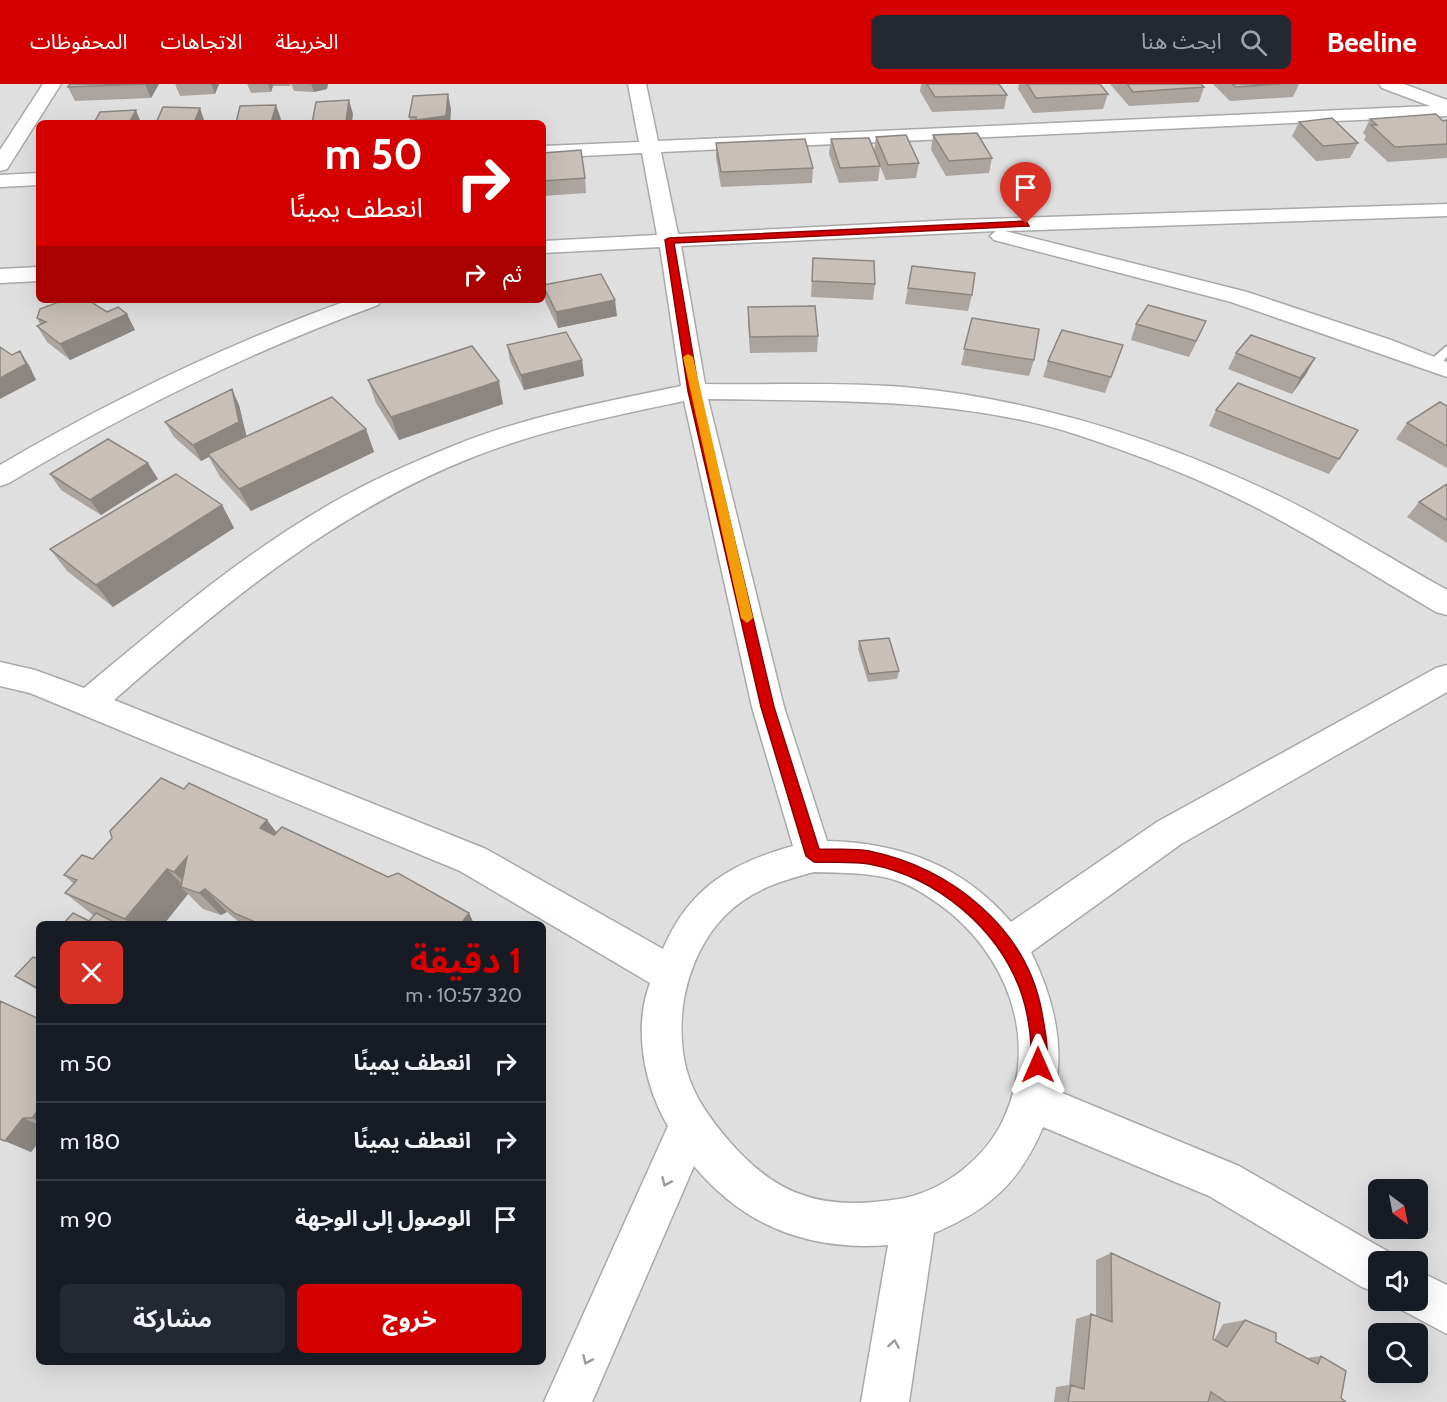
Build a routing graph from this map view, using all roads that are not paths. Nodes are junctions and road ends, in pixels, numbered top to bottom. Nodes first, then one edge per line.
1 (52, 84) edge
2 (638, 84) edge
3 (1388, 84) edge
4 (1447, 106) edge
5 (1447, 111) edge
6 (650, 147) junction
7 (546, 152) edge
8 (0, 165) edge
9 (36, 179) edge
10 (0, 181) edge
11 (1447, 210) edge
12 (956, 226) junction
13 (669, 240) junction
14 (546, 247) edge
15 (36, 274) edge
16 (0, 276) edge
17 (361, 303) edge
18 (1442, 361) edge
19 (694, 391) junction
20 (0, 477) edge
21 (1447, 604) edge
22 (0, 674) edge
23 (1447, 677) edge
24 (88, 704) junction
25 (814, 856) junction
26 (1007, 947) junction
27 (669, 973) junction
28 (1034, 1102) junction
29 (689, 1128) junction
30 (914, 1220) junction
31 (1368, 1266) edge
32 (1428, 1300) edge
33 (1447, 1311) edge
34 (568, 1402) edge
35 (885, 1402) edge

1 - 8 street
2 - 6 street
3 - 4 street
5 - 6 street
6 - 7 street
6 - 13 street
9 - 10 street
11 - 12 street
12 - 13 street
12 - 18 street
13 - 14 street
13 - 19 street
15 - 16 street
17 - 20 street
19 - 21 street
19 - 24 street
19 - 25 street
22 - 24 street
23 - 26 street
24 - 27 street
25 - 26 street
25 - 27 street
26 - 28 street
27 - 29 street
28 - 30 street
28 - 31 street
29 - 30 street
29 -> 34 street
35 -> 30 street
32 - 33 street

